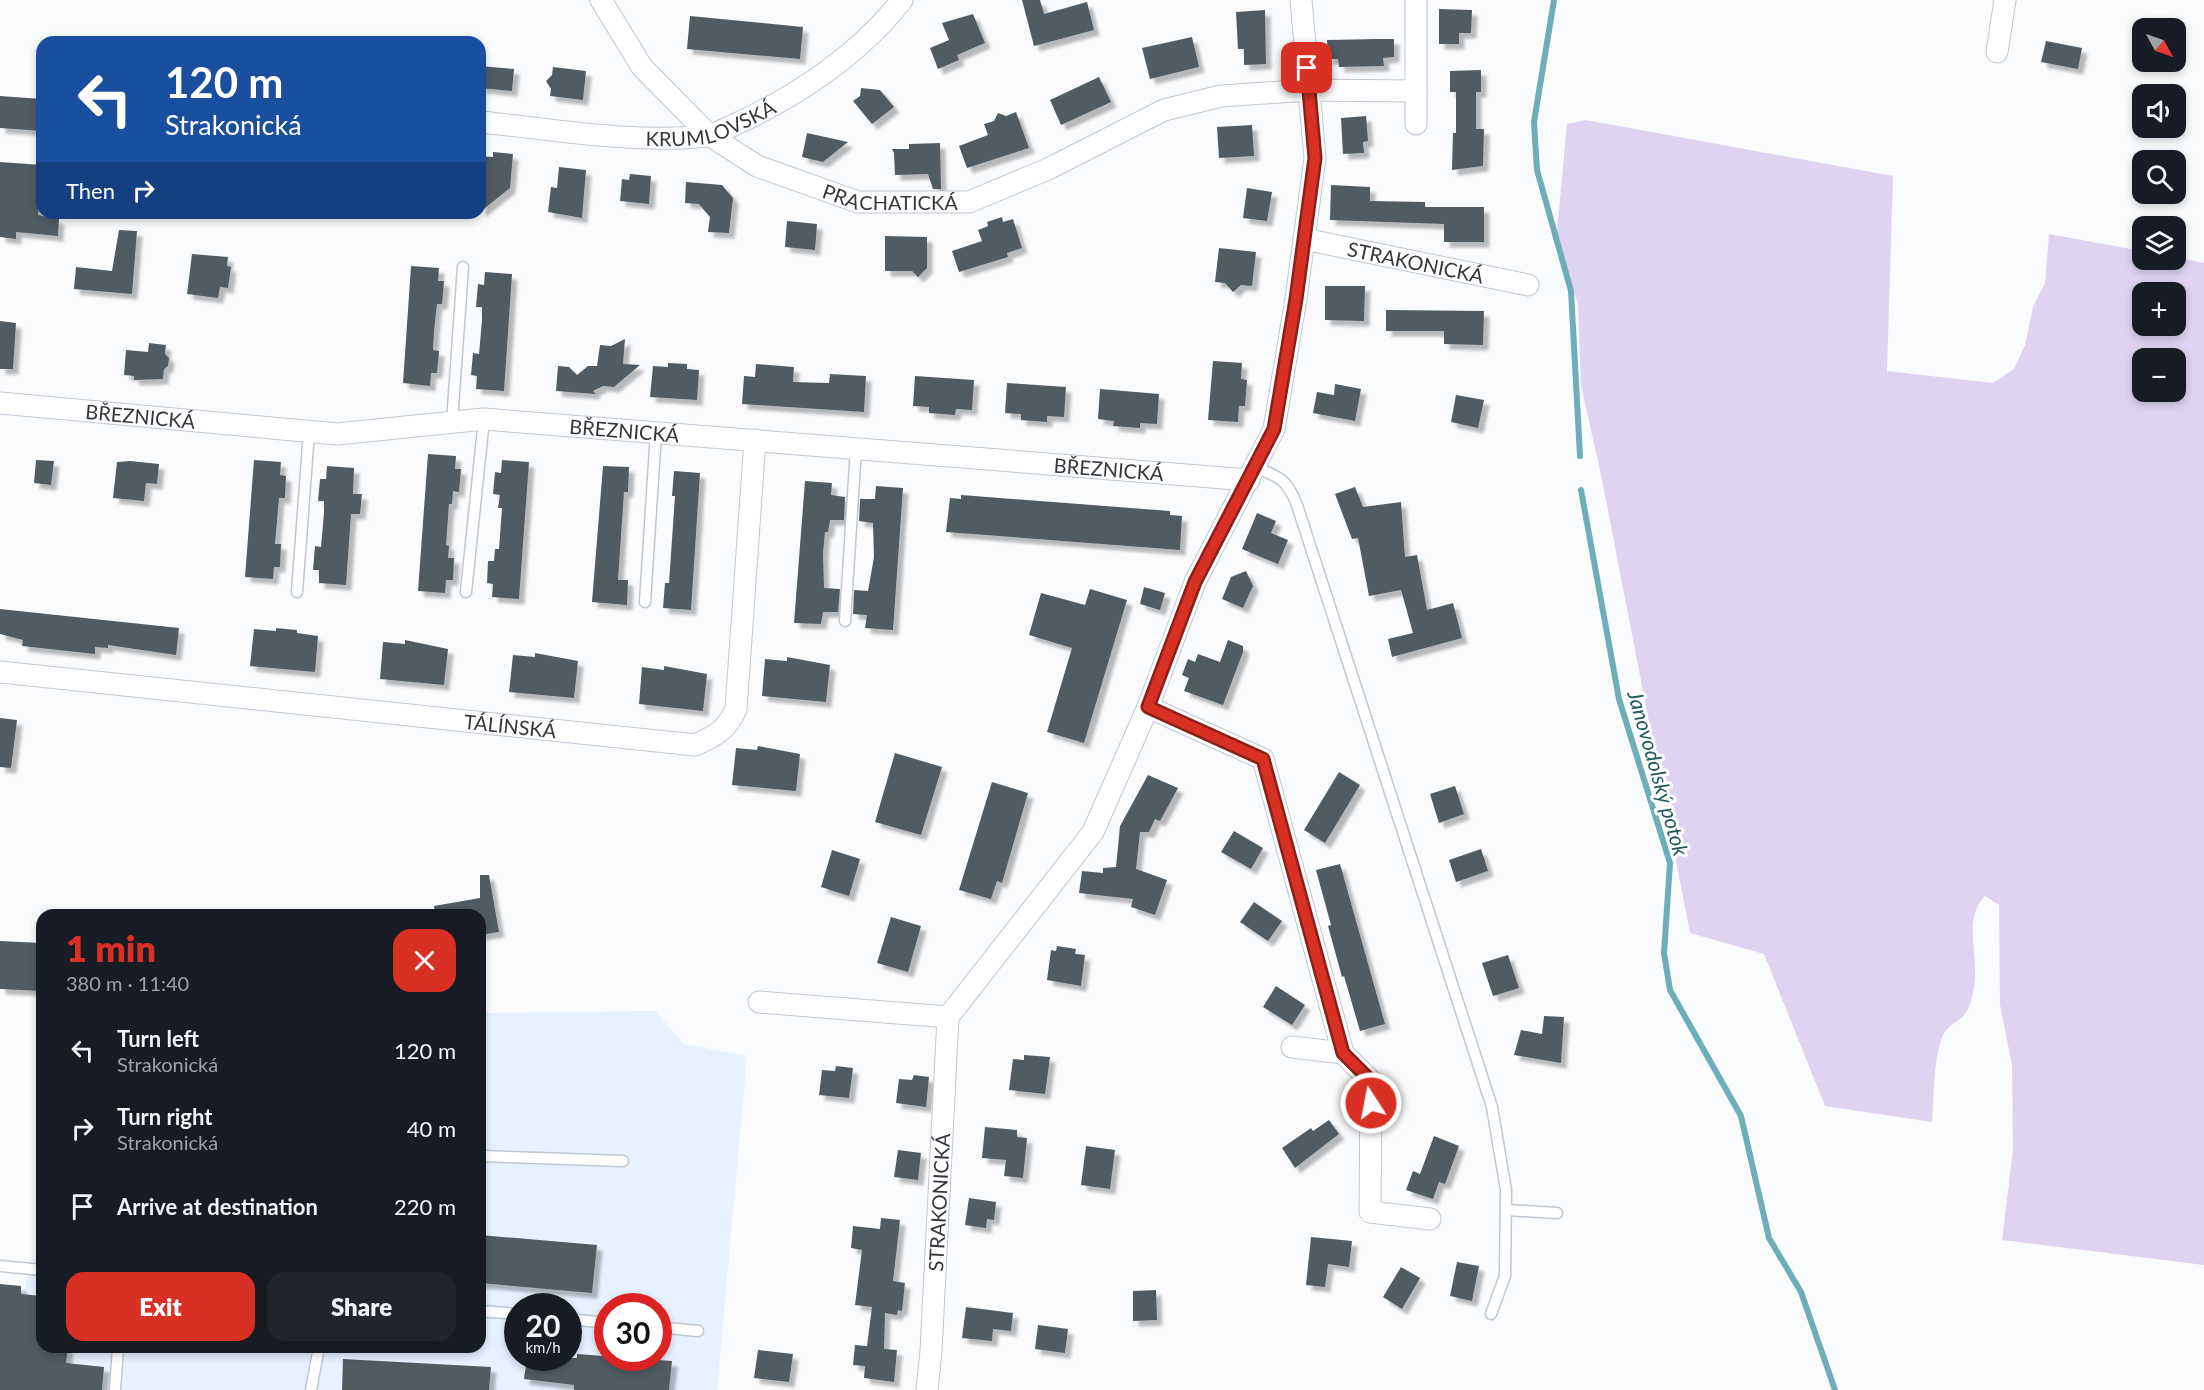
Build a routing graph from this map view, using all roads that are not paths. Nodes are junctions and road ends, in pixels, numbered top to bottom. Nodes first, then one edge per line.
1 (601, 0) edge
2 (902, 0) edge
3 (1301, 0) edge
4 (1416, 0) edge
5 (2005, 0) edge
6 (1997, 52) dead end
7 (1309, 90) junction
8 (1416, 90) junction
9 (486, 123) edge
10 (1416, 124) dead end
11 (710, 135) junction
12 (1304, 239) junction
13 (463, 267) dead end
14 (1528, 285) dead end
15 (0, 403) edge
16 (484, 419) junction
17 (452, 422) junction
18 (309, 432) junction
19 (656, 432) junction
20 (755, 440) junction
21 (856, 448) junction
22 (1252, 473) junction
23 (297, 592) dead end
24 (466, 592) dead end
25 (645, 602) dead end
26 (845, 621) dead end
27 (0, 672) edge
28 (1148, 707) junction
29 (759, 1002) dead end
30 (948, 1017) junction
31 (1292, 1047) dead end
32 (1343, 1053) junction
33 (486, 1156) edge
34 (623, 1161) dead end
35 (1506, 1210) junction
36 (1557, 1213) dead end
37 (1430, 1219) dead end
38 (0, 1266) edge
39 (36, 1269) edge
40 (486, 1311) edge
41 (504, 1313) edge
42 (1491, 1314) dead end
43 (672, 1329) edge
44 (698, 1331) dead end
45 (118, 1353) edge
46 (318, 1353) edge
47 (115, 1390) edge
48 (311, 1390) edge
49 (927, 1390) edge

1 - 11 street, PRACHATICKÁ
2 - 11 street, KRUMLOVSKÁ
3 - 7 street
4 - 8 street
5 - 6 street
7 - 8 street
7 - 11 street, PRACHATICKÁ
7 - 12 street
8 - 10 street
9 - 11 street, KRUMLOVSKÁ
12 - 14 street, STRAKONICKÁ
12 - 22 street
13 - 17 lane
15 - 18 street, BŘEZNICKÁ
16 - 17 street, BŘEZNICKÁ
16 - 19 street, BŘEZNICKÁ
16 - 24 lane
17 - 18 street, BŘEZNICKÁ
18 - 23 lane
19 - 20 street, BŘEZNICKÁ
19 - 25 lane
20 - 21 street, BŘEZNICKÁ
20 - 27 street, TÁLÍNSKÁ
21 - 22 street, BŘEZNICKÁ
21 - 26 lane
22 - 28 street
22 - 35 lane
28 - 30 street
28 - 32 street
29 - 30 street
30 - 49 street, STRAKONICKÁ
31 - 32 street
32 - 37 street
33 - 34 lane
35 - 36 lane
35 - 42 lane
38 - 39 lane
40 - 41 lane
43 - 44 lane
45 - 47 lane
46 - 48 lane

